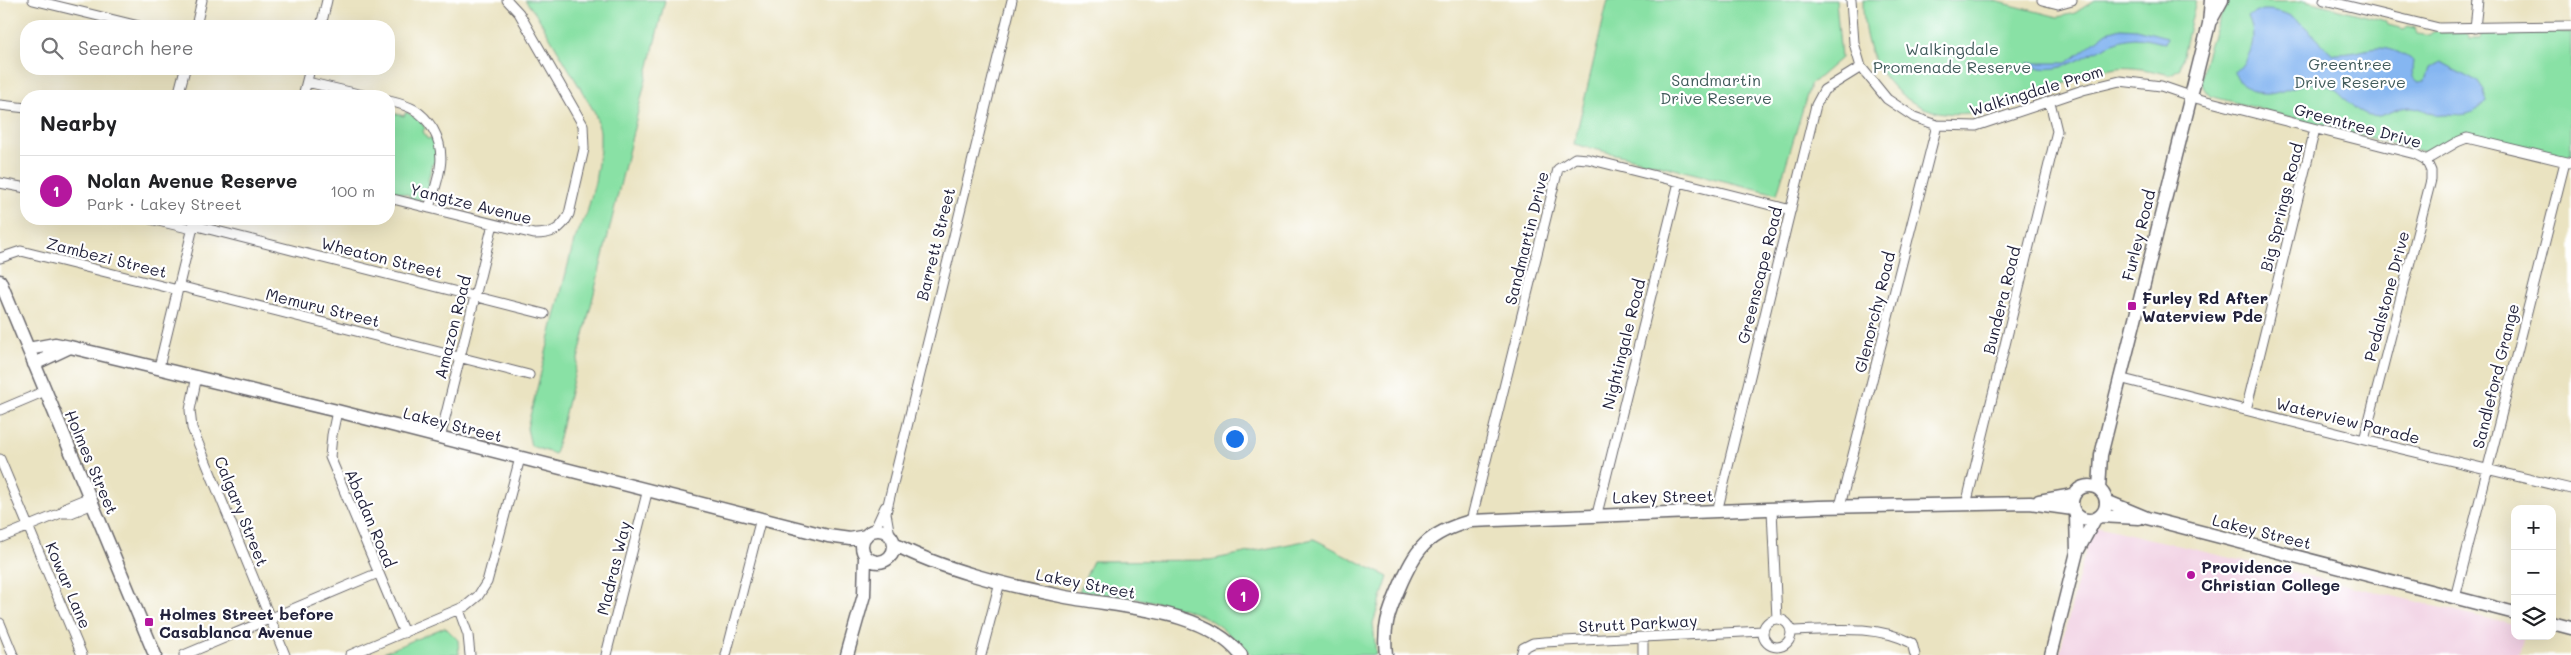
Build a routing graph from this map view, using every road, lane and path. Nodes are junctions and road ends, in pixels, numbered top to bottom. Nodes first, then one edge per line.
1 (33, 0) edge
2 (202, 0) edge
3 (327, 0) edge
4 (507, 0) edge
5 (1012, 0) edge
6 (1851, 0) edge
7 (2042, 0) edge
8 (2072, 0) edge
9 (2211, 0) edge
10 (2222, 0) edge
11 (2324, 0) edge
12 (2478, 0) edge
13 (2347, 3) edge
14 (115, 20) edge
15 (197, 20) edge
16 (322, 20) edge
17 (2209, 24) junction
18 (2571, 26) edge
19 (2475, 28) junction
20 (1861, 66) junction
21 (183, 75) edge
22 (308, 75) edge
23 (306, 82) junction
24 (180, 90) edge
25 (304, 90) edge
26 (341, 90) edge
27 (2189, 96) junction
28 (2050, 102) junction
29 (395, 103) edge
30 (0, 104) edge
31 (20, 107) edge
32 (1936, 125) junction
33 (2316, 128) junction
34 (2426, 160) junction
35 (2568, 162) edge
36 (1679, 182) junction
37 (0, 183) edge
38 (20, 187) edge
39 (395, 200) edge
40 (429, 208) junction
41 (1791, 210) junction
42 (493, 224) junction
43 (194, 225) edge
44 (198, 225) edge
45 (0, 258) edge
46 (0, 282) edge
47 (178, 288) junction
48 (475, 296) junction
49 (544, 314) dead end
50 (70, 347) junction
51 (28, 349) junction
52 (460, 357) junction
53 (34, 364) junction
54 (159, 367) junction
55 (529, 374) dead end
56 (198, 376) junction
57 (2119, 378) junction
58 (46, 391) junction
59 (0, 410) edge
60 (2246, 410) junction
61 (338, 411) junction
62 (440, 438) junction
63 (2364, 440) junction
64 (2101, 455) junction
65 (520, 458) junction
66 (0, 459) edge
67 (2487, 469) junction
68 (2084, 486) junction
69 (648, 489) junction
70 (2571, 489) edge
71 (2074, 495) junction
72 (2102, 495) junction
73 (890, 496) junction
74 (91, 500) junction
75 (2030, 503) junction
76 (1966, 505) junction
77 (1840, 506) junction
78 (1772, 510) junction
79 (1717, 512) junction
80 (2074, 512) junction
81 (1597, 514) junction
82 (761, 518) junction
83 (2098, 518) junction
84 (2146, 518) junction
85 (1471, 520) junction
86 (28, 526) junction
87 (870, 533) junction
88 (828, 536) junction
89 (0, 538) edge
90 (892, 540) junction
91 (2077, 552) junction
92 (864, 555) junction
93 (917, 557) junction
94 (884, 561) junction
95 (378, 573) junction
96 (1000, 582) junction
97 (864, 595) junction
98 (2455, 598) junction
99 (459, 610) junction
100 (2511, 612) edge
101 (1777, 619) junction
102 (271, 620) junction
103 (0, 623) edge
104 (2556, 624) edge
105 (2571, 628) edge
106 (1763, 631) junction
107 (404, 632) junction
108 (1791, 632) junction
109 (1643, 639) junction
110 (1777, 651) edge
111 (13, 655) edge
112 (82, 655) edge
113 (155, 655) edge
114 (184, 655) edge
115 (285, 655) edge
116 (350, 655) edge
117 (470, 655) edge
118 (606, 655) edge
119 (726, 655) edge
120 (847, 655) edge
121 (981, 655) edge
122 (1242, 655) edge
123 (1386, 655) edge
124 (1521, 655) edge
125 (1643, 655) edge
126 (1915, 655) edge
127 (2051, 655) edge

1 - 14 street
2 - 15 street
3 - 16 street
4 - 42 street, Yangtze Avenue
5 - 73 street, Barrett Street
6 - 20 street, Walkingdale Prom
7 - 8 street
9 - 17 street, Furley Road
10 - 17 street, Furley Road
11 - 13 street
12 - 19 street
13 - 19 street
17 - 27 street, Furley Road
18 - 19 street
20 - 32 street, Walkingdale Prom
20 - 41 street, Greenscape Road
21 - 24 street
22 - 23 street
23 - 25 street
23 - 26 street
27 - 28 street, Walkingdale Prom
27 - 33 street, Greentree Drive
27 - 57 street, Furley Road
28 - 32 street, Walkingdale Prom
28 - 76 street, Bundera Road
29 - 40 street
30 - 31 street
32 - 77 street, Glenorchy Road
33 - 34 street, Greentree Drive
33 - 60 street, Big Springs Road
34 - 35 street, Greentree Drive
34 - 63 street, Pedalstone Drive
35 - 67 street, Sandleford Grange
36 - 41 street, Sandmartin Drive
36 - 81 street, Nightingale Road
36 - 85 street, Sandmartin Drive
37 - 38 street
39 - 40 street, Yangtze Avenue
40 - 42 street, Yangtze Avenue
41 - 79 street, Greenscape Road
42 - 48 street, Amazon Road
43 - 47 street
44 - 48 street, Wheaton Street
45 - 47 street, Zambezi Street
46 - 51 street, Holmes Street
47 - 52 street, Memuru Street
47 - 54 street
48 - 49 street, Wheaton Street
48 - 52 street, Amazon Road
50 - 51 street, Lakey Street
50 - 53 street
50 - 54 street, Lakey Street
51 - 53 street, Holmes Street
52 - 55 street, Memuru Street
52 - 62 street, Amazon Road
53 - 58 street, Holmes Street
54 - 56 street, Lakey Street
56 - 61 street, Lakey Street
56 - 102 street, Calgary Street
57 - 60 street, Waterview Parade
57 - 64 street, Furley Road
58 - 59 street
58 - 74 street, Holmes Street
60 - 63 street, Waterview Parade
61 - 62 street, Lakey Street
61 - 95 street, Abadan Road
62 - 65 street, Lakey Street
63 - 67 street, Waterview Parade
64 - 68 street, Furley Road
64 - 72 street, Furley Road
65 - 69 street, Lakey Street
65 - 99 street
66 - 86 street, Kowar Lane
67 - 70 street, Waterview Parade
67 - 98 street, Sandleford Grange
68 - 71 street
68 - 72 street, Lakey Street
69 - 82 street, Lakey Street
69 - 118 street, Madras Way
71 - 75 street, Lakey Street
71 - 80 street
72 - 83 street
72 - 84 street, Lakey Street
73 - 87 street, Barrett Street
73 - 90 street, Barrett Street
74 - 86 street
74 - 113 street, Holmes Street
75 - 76 street, Lakey Street
75 - 80 street, Lakey Street
76 - 77 street, Lakey Street
77 - 78 street, Lakey Street
78 - 79 street, Lakey Street
78 - 101 street
79 - 81 street, Lakey Street
80 - 83 street, Lakey Street
80 - 91 street
81 - 85 street, Lakey Street
82 - 88 street, Lakey Street
82 - 119 street
83 - 84 street, Lakey Street
83 - 91 street
84 - 98 street, Lakey Street
85 - 123 street, Lakey Street
86 - 89 street
86 - 112 street, Kowar Lane
87 - 88 street, Lakey Street
87 - 90 street, Lakey Street
87 - 92 street
88 - 92 street, Lakey Street
90 - 93 street, Lakey Street
90 - 94 street
91 - 127 street
92 - 94 street, Lakey Street
92 - 97 street
93 - 94 street, Lakey Street
93 - 96 street, Lakey Street
94 - 97 street
95 - 102 street
95 - 107 street, Abadan Road
96 - 121 street
96 - 122 street, Lakey Street
97 - 120 street
98 - 100 street, Lakey Street
99 - 107 street
99 - 117 street
101 - 106 street
101 - 108 street
102 - 114 street
102 - 115 street, Calgary Street
103 - 111 street
104 - 105 street
106 - 109 street, Strutt Parkway
106 - 110 street
107 - 116 street
108 - 110 street
108 - 126 street
109 - 124 street, Strutt Parkway
109 - 125 street

